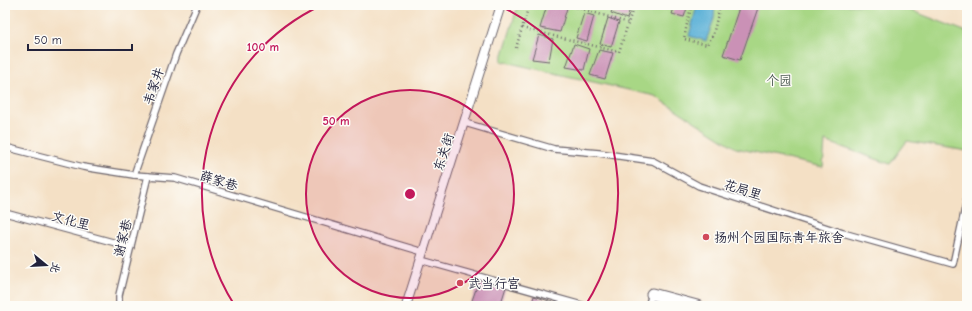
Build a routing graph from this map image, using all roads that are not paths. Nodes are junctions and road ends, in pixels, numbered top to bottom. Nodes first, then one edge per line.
1 (197, 5) edge
2 (502, 5) edge
3 (464, 123) junction
4 (5, 147) edge
5 (134, 175) junction
6 (148, 176) junction
7 (967, 199) edge
8 (5, 213) edge
9 (131, 247) junction
10 (422, 256) junction
11 (652, 294) joint
12 (119, 306) edge
13 (406, 306) edge
14 (585, 306) edge
15 (648, 306) edge
16 (697, 306) edge

1 - 5 lane, 韦家井
2 - 3 street, 东关街
3 - 7 lane, 花局里
3 - 10 street, 东关街
4 - 5 lane, 薛家巷
5 - 6 lane, 薛家巷
6 - 9 lane, 谢家巷
6 - 10 lane, 薛家巷
8 - 9 lane, 文化里
9 - 12 lane, 谢家巷
10 - 13 street, 东关街
10 - 14 lane, 薛家巷
11 - 15 lane
11 - 16 street

